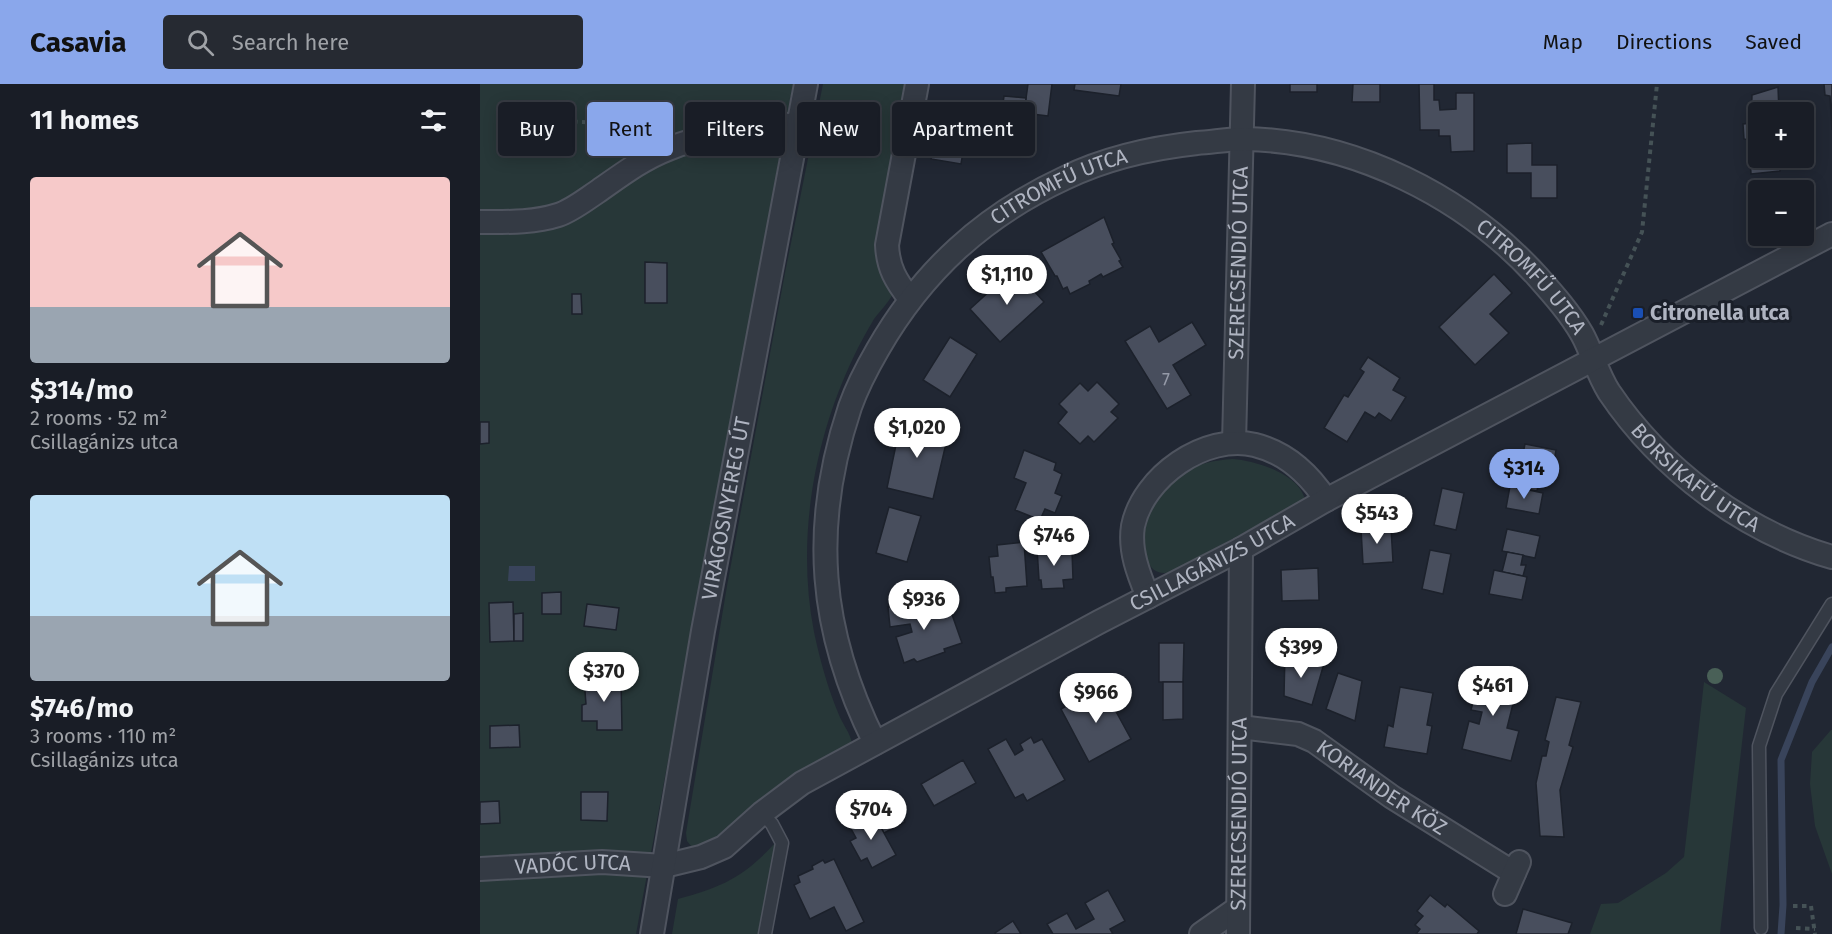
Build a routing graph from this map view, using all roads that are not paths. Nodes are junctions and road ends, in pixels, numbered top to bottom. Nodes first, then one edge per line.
1 (806, 84) edge
2 (917, 84) edge
3 (1243, 84) edge
4 (802, 102) edge
5 (797, 124) edge
6 (797, 129) edge
7 (1242, 139) junction
8 (480, 222) edge
9 (1832, 234) edge
10 (910, 299) junction
11 (1592, 359) junction
12 (1234, 443) junction
13 (1326, 500) junction
14 (1241, 549) junction
15 (1832, 557) edge
16 (1148, 597) junction
17 (1832, 604) edge
18 (1240, 727) junction
19 (875, 743) junction
20 (762, 813) junction
21 (664, 866) junction
22 (480, 869) edge
23 (1513, 876) dead end
24 (1238, 908) junction
25 (1761, 928) dead end
26 (652, 934) edge
27 (765, 934) edge
28 (1201, 934) edge
29 (1238, 934) edge

1 - 4 street, VIRÁGOSNYEREG ÚT
2 - 10 street
3 - 7 street, SZERECSENDIÓ UTCA
5 - 8 street
6 - 21 street, VIRÁGOSNYEREG ÚT
7 - 10 street, CITROMFŰ UTCA
7 - 11 street, CITROMFŰ UTCA
7 - 12 street, SZERECSENDIÓ UTCA
9 - 11 street, CSILLAGÁNIZS UTCA
10 - 19 street, CITROMFŰ UTCA
11 - 13 street, CSILLAGÁNIZS UTCA
11 - 15 street, BORSIKAFŰ UTCA
12 - 13 street
12 - 16 street
13 - 14 street, CSILLAGÁNIZS UTCA
14 - 16 street, CSILLAGÁNIZS UTCA
14 - 18 street, SZERECSENDIÓ UTCA
16 - 19 street, CSILLAGÁNIZS UTCA
17 - 25 lane
18 - 23 street, KORIANDER KÖZ
18 - 24 street, SZERECSENDIÓ UTCA
19 - 20 street, CSILLAGÁNIZS UTCA
20 - 21 street, CSILLAGÁNIZS UTCA
20 - 27 lane
21 - 22 street, VADÓC UTCA
21 - 26 street, VIRÁGOSNYEREG ÚT
24 - 28 street
24 - 29 street, SZERECSENDIÓ UTCA

